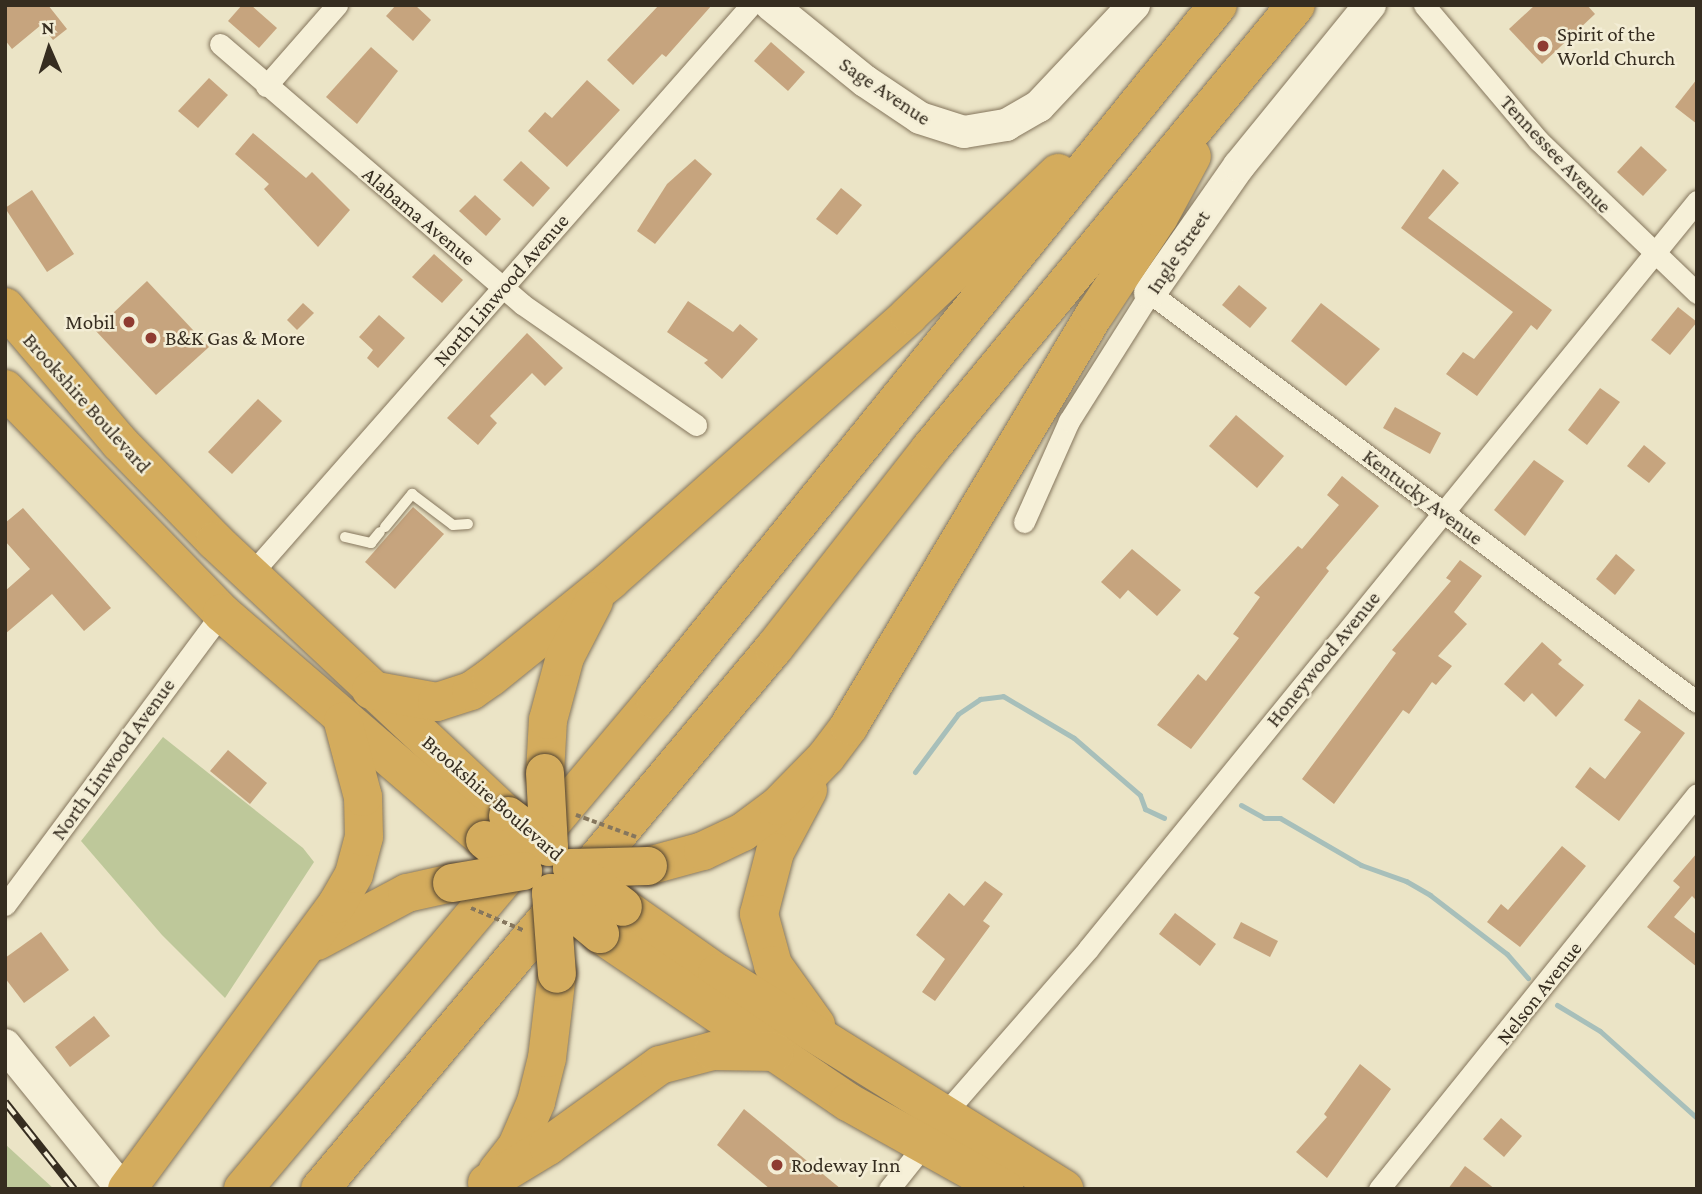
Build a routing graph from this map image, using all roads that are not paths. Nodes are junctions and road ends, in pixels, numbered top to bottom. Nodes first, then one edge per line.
1 (337, 5) edge
2 (751, 5) edge
3 (771, 5) edge
4 (1134, 5) edge
5 (1218, 5) edge
6 (1296, 5) edge
7 (1370, 5) edge
8 (1424, 5) edge
9 (220, 44) dead end
10 (1174, 61) junction
11 (267, 86) junction
12 (1229, 86) junction
13 (1697, 201) edge
14 (1654, 253) junction
15 (502, 287) junction
16 (1150, 293) junction
17 (1697, 293) edge
18 (5, 307) edge
19 (22, 349) edge
20 (7, 394) edge
21 (696, 425) dead end
22 (1444, 512) junction
23 (1024, 522) dead end
24 (468, 524) dead end
25 (345, 537) dead end
26 (250, 575) junction
27 (611, 580) junction
28 (222, 612) junction
29 (371, 690) junction
30 (1697, 702) edge
31 (343, 722) junction
32 (826, 757) junction
33 (1697, 794) edge
34 (497, 828) junction
35 (549, 870) junction
36 (5, 905) edge
37 (612, 920) junction
38 (302, 952) junction
39 (832, 1043) junction
40 (5, 1045) edge
41 (775, 1052) junction
42 (946, 1112) junction
43 (925, 1145) junction
44 (484, 1186) edge
45 (124, 1189) edge
46 (243, 1189) edge
47 (320, 1189) edge
48 (890, 1189) edge
49 (1004, 1189) edge
50 (1064, 1189) edge
51 (1379, 1189) edge

1 - 11 street
2 - 15 street, North Linwood Avenue
3 - 4 street, Sage Avenue
5 - 10 highway
6 - 12 highway
7 - 16 street, Ingle Street
8 - 14 street, Tennessee Avenue
9 - 11 street, Alabama Avenue
10 - 27 highway
10 - 46 highway
11 - 15 street, Alabama Avenue
12 - 32 highway
12 - 47 highway
13 - 14 street, Honeywood Avenue
14 - 17 street, Tennessee Avenue
14 - 22 street, Honeywood Avenue
15 - 21 street, Alabama Avenue
15 - 26 street, North Linwood Avenue
16 - 22 street, Kentucky Avenue
16 - 23 street, Ingle Street
18 - 19 highway, Brookshire Boulevard
19 - 26 highway, Brookshire Boulevard
20 - 28 highway, Brookshire Boulevard
22 - 30 street, Kentucky Avenue
22 - 42 street, Honeywood Avenue
24 - 25 lane
26 - 29 highway, Brookshire Boulevard
27 - 29 highway
27 - 35 highway, bridge
28 - 31 highway, Brookshire Boulevard
28 - 36 street, North Linwood Avenue
29 - 34 highway, Brookshire Boulevard
31 - 34 highway, Brookshire Boulevard
31 - 38 highway
32 - 35 highway, bridge
32 - 39 highway
33 - 51 street, Nelson Avenue
34 - 35 highway, Brookshire Boulevard, bridge
35 - 37 highway, Brookshire Boulevard, bridge
35 - 38 highway, bridge
35 - 44 highway, bridge
37 - 39 highway, Brookshire Boulevard
37 - 41 highway, Brookshire Boulevard
38 - 45 highway
39 - 42 highway, Brookshire Boulevard
40 - 45 street
41 - 43 highway, Brookshire Boulevard
41 - 44 highway
42 - 50 highway, Brookshire Boulevard
43 - 48 street
43 - 49 highway, Brookshire Boulevard

